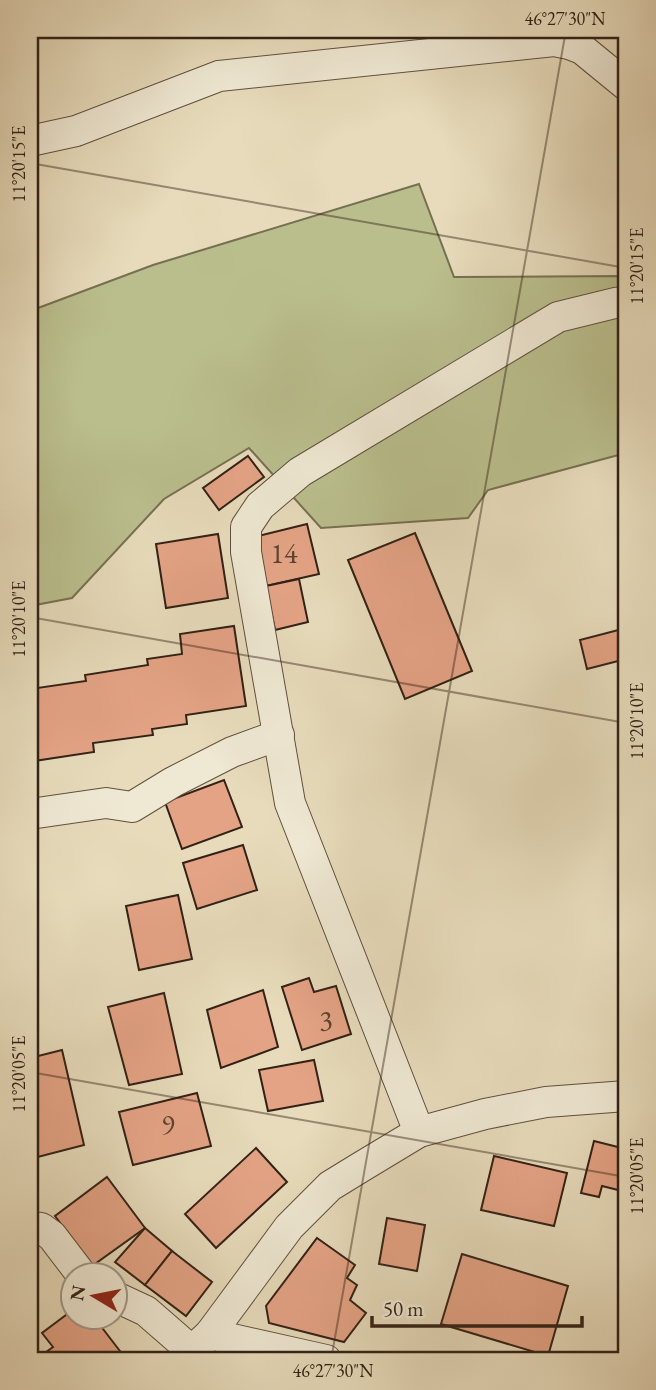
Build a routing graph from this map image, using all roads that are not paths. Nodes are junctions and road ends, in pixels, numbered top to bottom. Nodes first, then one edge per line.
1 (626, 85) edge
2 (30, 141) edge
3 (626, 302) edge
4 (279, 735) junction
5 (30, 814) edge
6 (626, 1096) edge
7 (419, 1132) junction
8 (30, 1227) edge
9 (70, 1260) edge
10 (130, 1304) edge
11 (194, 1348) edge
12 (326, 1360) edge

1 - 2 street
3 - 4 street
4 - 5 street
4 - 7 street
6 - 7 street
7 - 11 street
8 - 9 street
10 - 11 street
11 - 12 street

